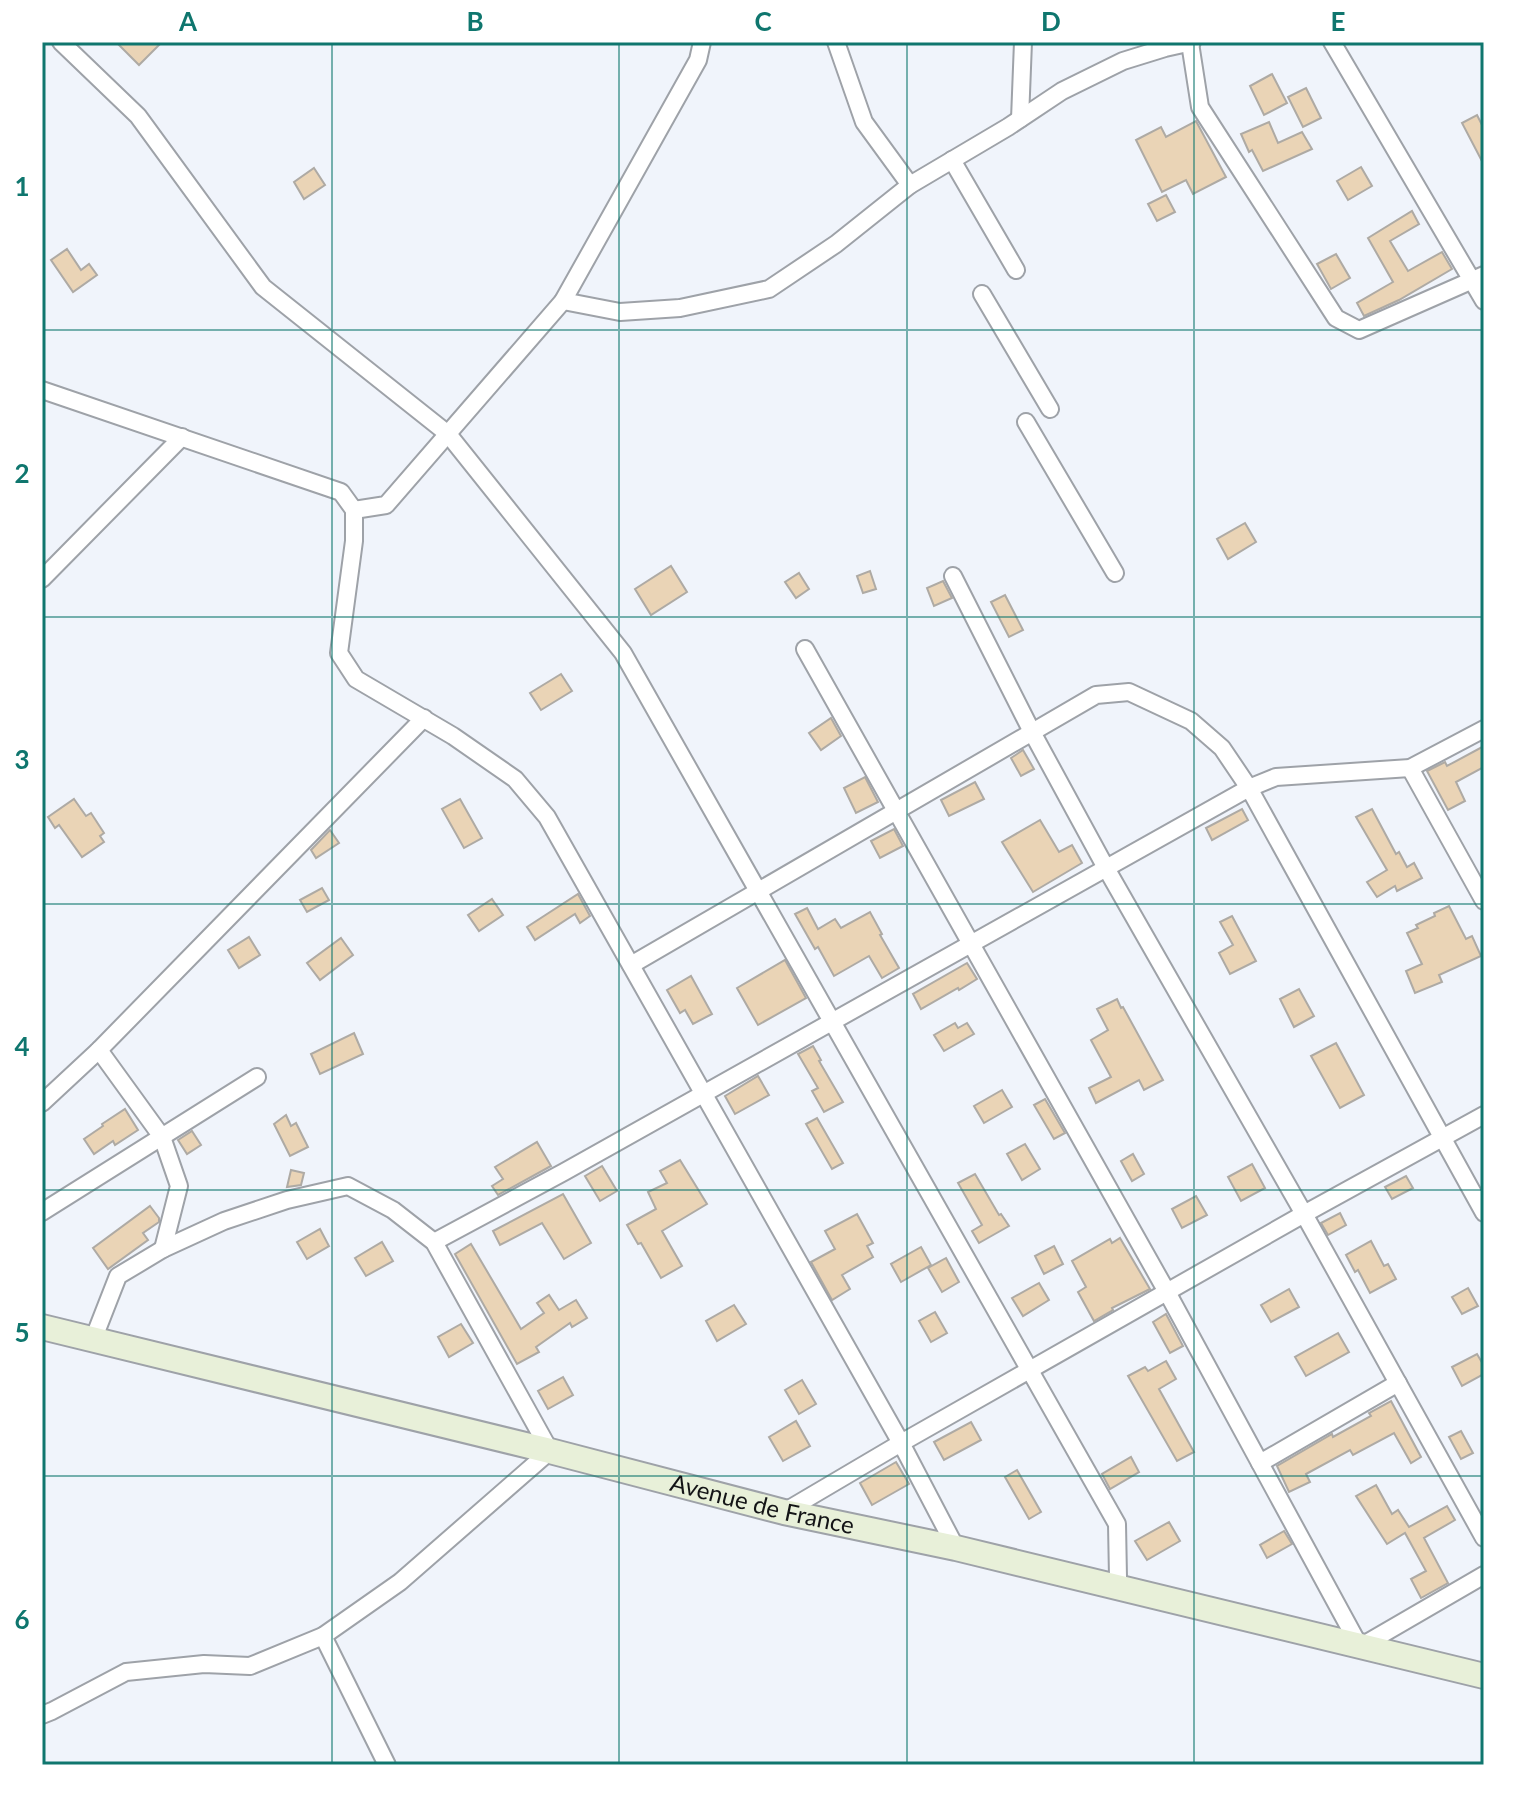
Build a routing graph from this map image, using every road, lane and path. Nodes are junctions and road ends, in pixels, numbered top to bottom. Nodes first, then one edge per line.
1 (61, 42) edge
2 (702, 42) edge
3 (836, 42) edge
4 (1023, 42) edge
5 (1332, 42) edge
6 (1191, 43) edge
7 (1020, 119) junction
8 (952, 160) junction
9 (910, 185) junction
10 (1016, 270) dead end
11 (1478, 278) edge
12 (982, 294) dead end
13 (563, 301) junction
14 (1484, 301) edge
15 (42, 390) edge
16 (1050, 409) dead end
17 (1026, 422) dead end
18 (448, 434) junction
19 (182, 437) junction
20 (354, 510) junction
21 (1115, 573) dead end
22 (953, 576) dead end
23 (42, 579) edge
24 (805, 649) dead end
25 (424, 718) junction
26 (1484, 729) edge
27 (1032, 732) junction
28 (1410, 768) junction
29 (1249, 788) junction
30 (897, 811) junction
31 (1106, 868) junction
32 (758, 891) junction
33 (1484, 901) edge
34 (972, 943) junction
35 (631, 965) junction
36 (832, 1022) junction
37 (99, 1050) junction
38 (257, 1077) dead end
39 (703, 1094) junction
40 (42, 1103) edge
41 (1484, 1115) edge
42 (162, 1137) junction
43 (1441, 1139) junction
44 (42, 1212) edge
45 (1484, 1213) edge
46 (1304, 1214) junction
47 (434, 1242) junction
48 (163, 1249) junction
49 (1167, 1292) junction
50 (42, 1327) edge
51 (93, 1340) junction
52 (1030, 1371) junction
53 (1398, 1383) junction
54 (901, 1443) junction
55 (550, 1451) junction
56 (1260, 1463) junction
57 (784, 1512) junction
58 (1484, 1538) edge
59 (956, 1548) junction
60 (1484, 1575) edge
61 (1118, 1577) dead end
62 (323, 1636) junction
63 (1360, 1647) junction
64 (1484, 1676) edge
65 (42, 1715) edge
66 (387, 1765) edge

1 - 18 street
2 - 13 street
3 - 9 street
4 - 7 street
5 - 11 street
6 - 7 street
6 - 11 street
7 - 8 street
8 - 9 street
8 - 10 street
9 - 13 street
11 - 14 street
12 - 16 street
13 - 18 street
15 - 19 street
17 - 21 street
18 - 20 street
18 - 32 street
19 - 20 street
19 - 23 street
20 - 25 street
22 - 27 street
24 - 30 street
25 - 35 street
25 - 37 street
26 - 28 street
27 - 29 street
27 - 30 street
27 - 31 street
28 - 29 street
28 - 33 street
29 - 31 street
29 - 43 street
30 - 32 street
30 - 34 street
31 - 34 street
31 - 46 street
32 - 35 street
32 - 36 street
34 - 36 street
34 - 49 street
35 - 39 street
36 - 39 street
36 - 52 street
37 - 40 street
37 - 42 street
38 - 42 street
39 - 47 street
39 - 54 street
41 - 43 street
42 - 44 street
42 - 48 street
43 - 45 street
43 - 46 street
46 - 49 street
46 - 53 street
47 - 48 street
47 - 55 street
48 - 51 street
49 - 52 street
49 - 56 street
50 - 51 main road, Avenue de France
51 - 55 main road, Avenue de France
52 - 54 street
52 - 61 street
53 - 56 street
53 - 58 street
54 - 57 street
54 - 59 street
55 - 57 main road, Avenue de France
55 - 62 street
56 - 63 street
57 - 59 main road, Avenue de France
59 - 63 main road, Avenue de France
60 - 63 street
62 - 65 street
62 - 66 street
63 - 64 main road, Avenue de France

